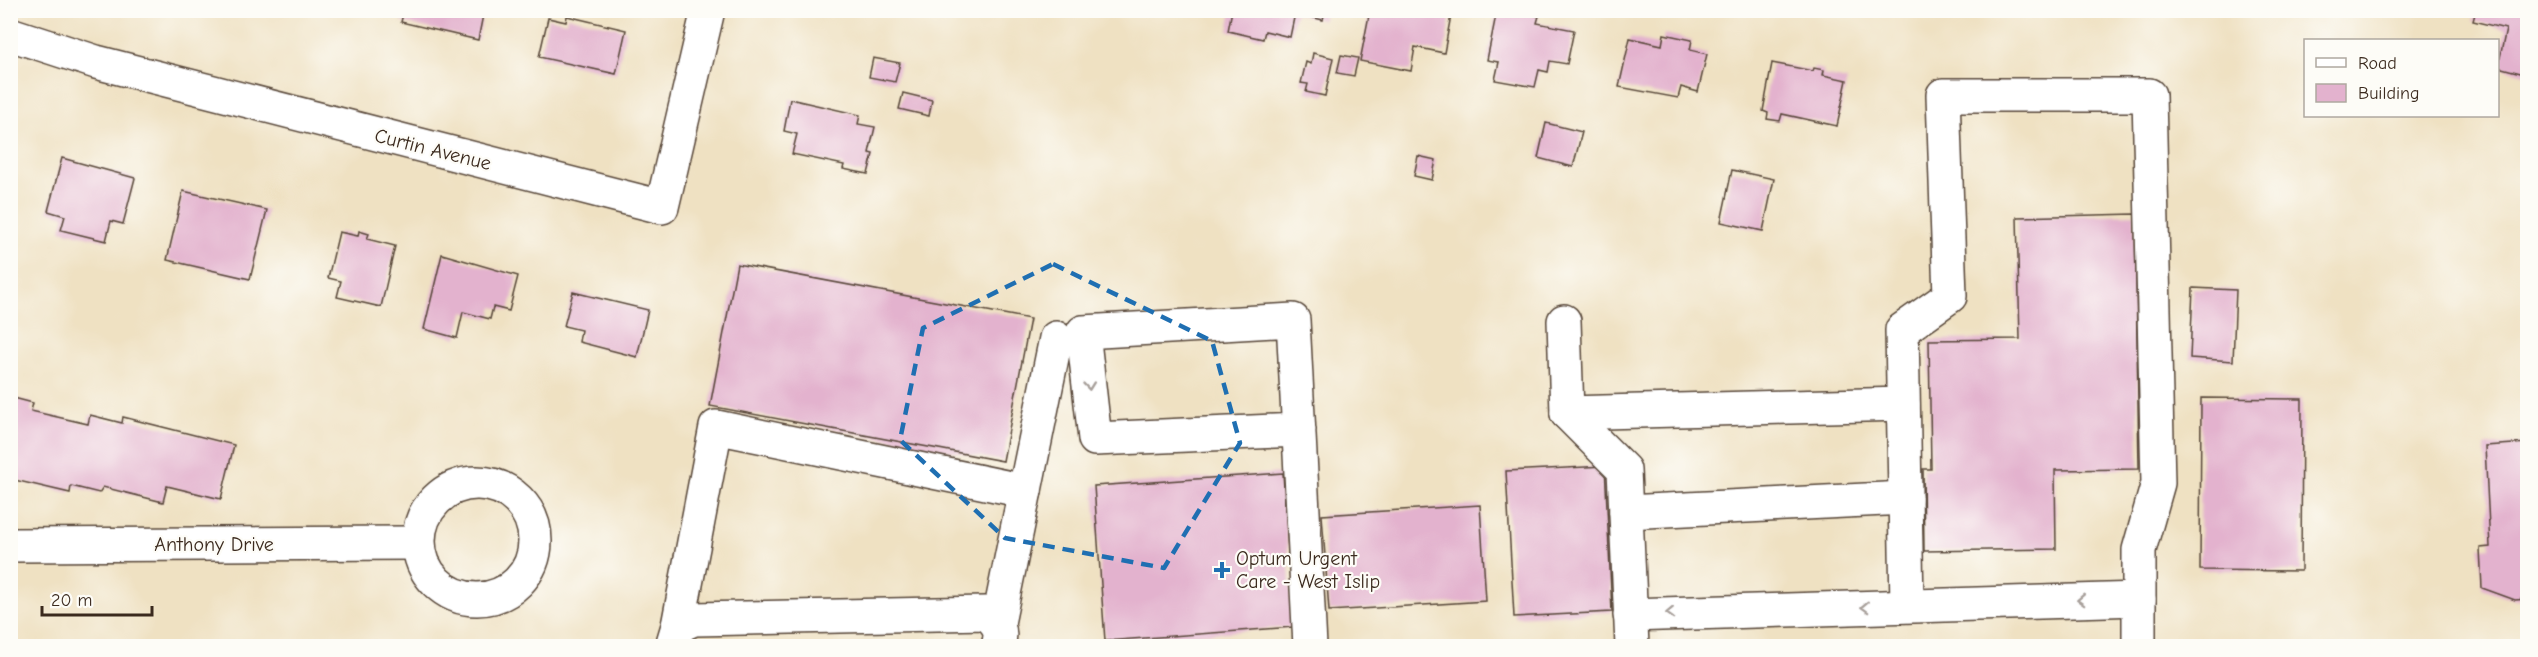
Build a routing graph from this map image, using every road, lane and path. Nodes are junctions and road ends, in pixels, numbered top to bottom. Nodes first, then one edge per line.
1 (708, 10) edge
2 (10, 34) edge
3 (1564, 321) dead end
4 (1069, 335) junction
5 (1903, 404) junction
6 (1566, 413) junction
7 (1299, 430) junction
8 (1025, 491) junction
9 (1905, 498) junction
10 (1626, 512) junction
11 (418, 543) dead end
12 (10, 545) edge
13 (2139, 599) junction
14 (1907, 605) junction
15 (1630, 615) junction
16 (998, 635) edge
17 (675, 636) edge
18 (1310, 646) edge
19 (1632, 646) edge
20 (2139, 646) edge

1 - 2 street, Curtin Avenue
3 - 6 street
4 -> 7 street
4 - 7 street
4 - 8 street
5 - 6 street
5 - 9 street
5 - 13 street
6 - 10 street
7 - 18 street
8 - 16 street
8 - 17 street
9 - 10 street
9 - 14 street
10 - 15 street
11 - 12 street, Anthony Drive
13 -> 14 street
13 - 20 street
14 -> 15 street
15 - 19 street
16 - 17 street

